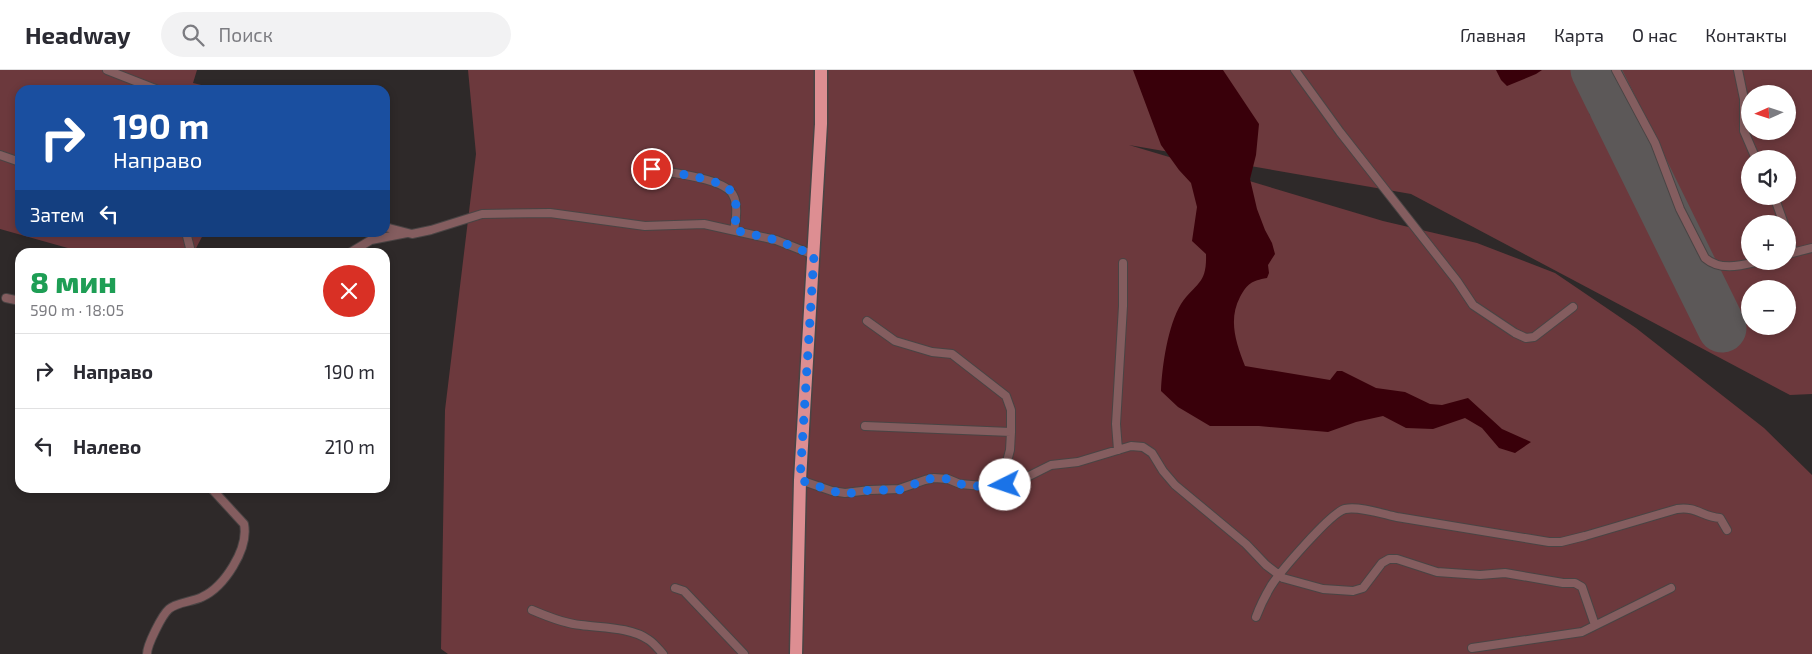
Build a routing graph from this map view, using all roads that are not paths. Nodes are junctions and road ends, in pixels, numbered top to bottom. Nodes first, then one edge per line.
1 (107, 70) edge
2 (821, 70) edge
3 (1295, 70) edge
4 (1616, 70) edge
5 (1738, 70) edge
6 (145, 85) edge
7 (1752, 150) edge
8 (0, 155) edge
9 (15, 160) edge
10 (652, 169) dead end
11 (390, 228) edge
12 (734, 230) junction
13 (407, 233) junction
14 (390, 236) edge
15 (386, 237) edge
16 (358, 248) edge
17 (1812, 248) edge
18 (1796, 252) edge
19 (814, 255) junction
20 (1123, 262) dead end
21 (1741, 264) edge
22 (6, 298) dead end
23 (15, 300) edge
24 (1573, 307) dead end
25 (867, 321) dead end
26 (865, 426) dead end
27 (1011, 432) junction
28 (1118, 450) junction
29 (800, 480) junction
30 (1005, 485) junction
31 (216, 493) edge
32 (1727, 530) dead end
33 (1279, 576) junction
34 (675, 588) dead end
35 (1670, 588) dead end
36 (532, 610) dead end
37 (1256, 617) dead end
38 (1595, 625) junction
39 (1472, 648) dead end
40 (147, 654) edge
41 (664, 654) edge
42 (744, 654) edge
43 (796, 654) edge

1 - 6 street
2 - 19 main road
3 - 24 street
4 - 21 street
5 - 7 street
8 - 9 street
10 - 12 street
11 - 13 street
12 - 13 street
12 - 19 street
13 - 14 street
15 - 16 street
17 - 18 street
19 - 29 main road
20 - 28 street
22 - 23 street
25 - 27 street
26 - 27 street
27 - 30 street
28 - 30 street
28 - 33 street
29 - 30 street
29 - 43 main road
31 - 40 street
32 - 33 street
33 - 37 street
33 - 38 street
34 - 42 street
35 - 38 street
36 - 41 street
38 - 39 street

